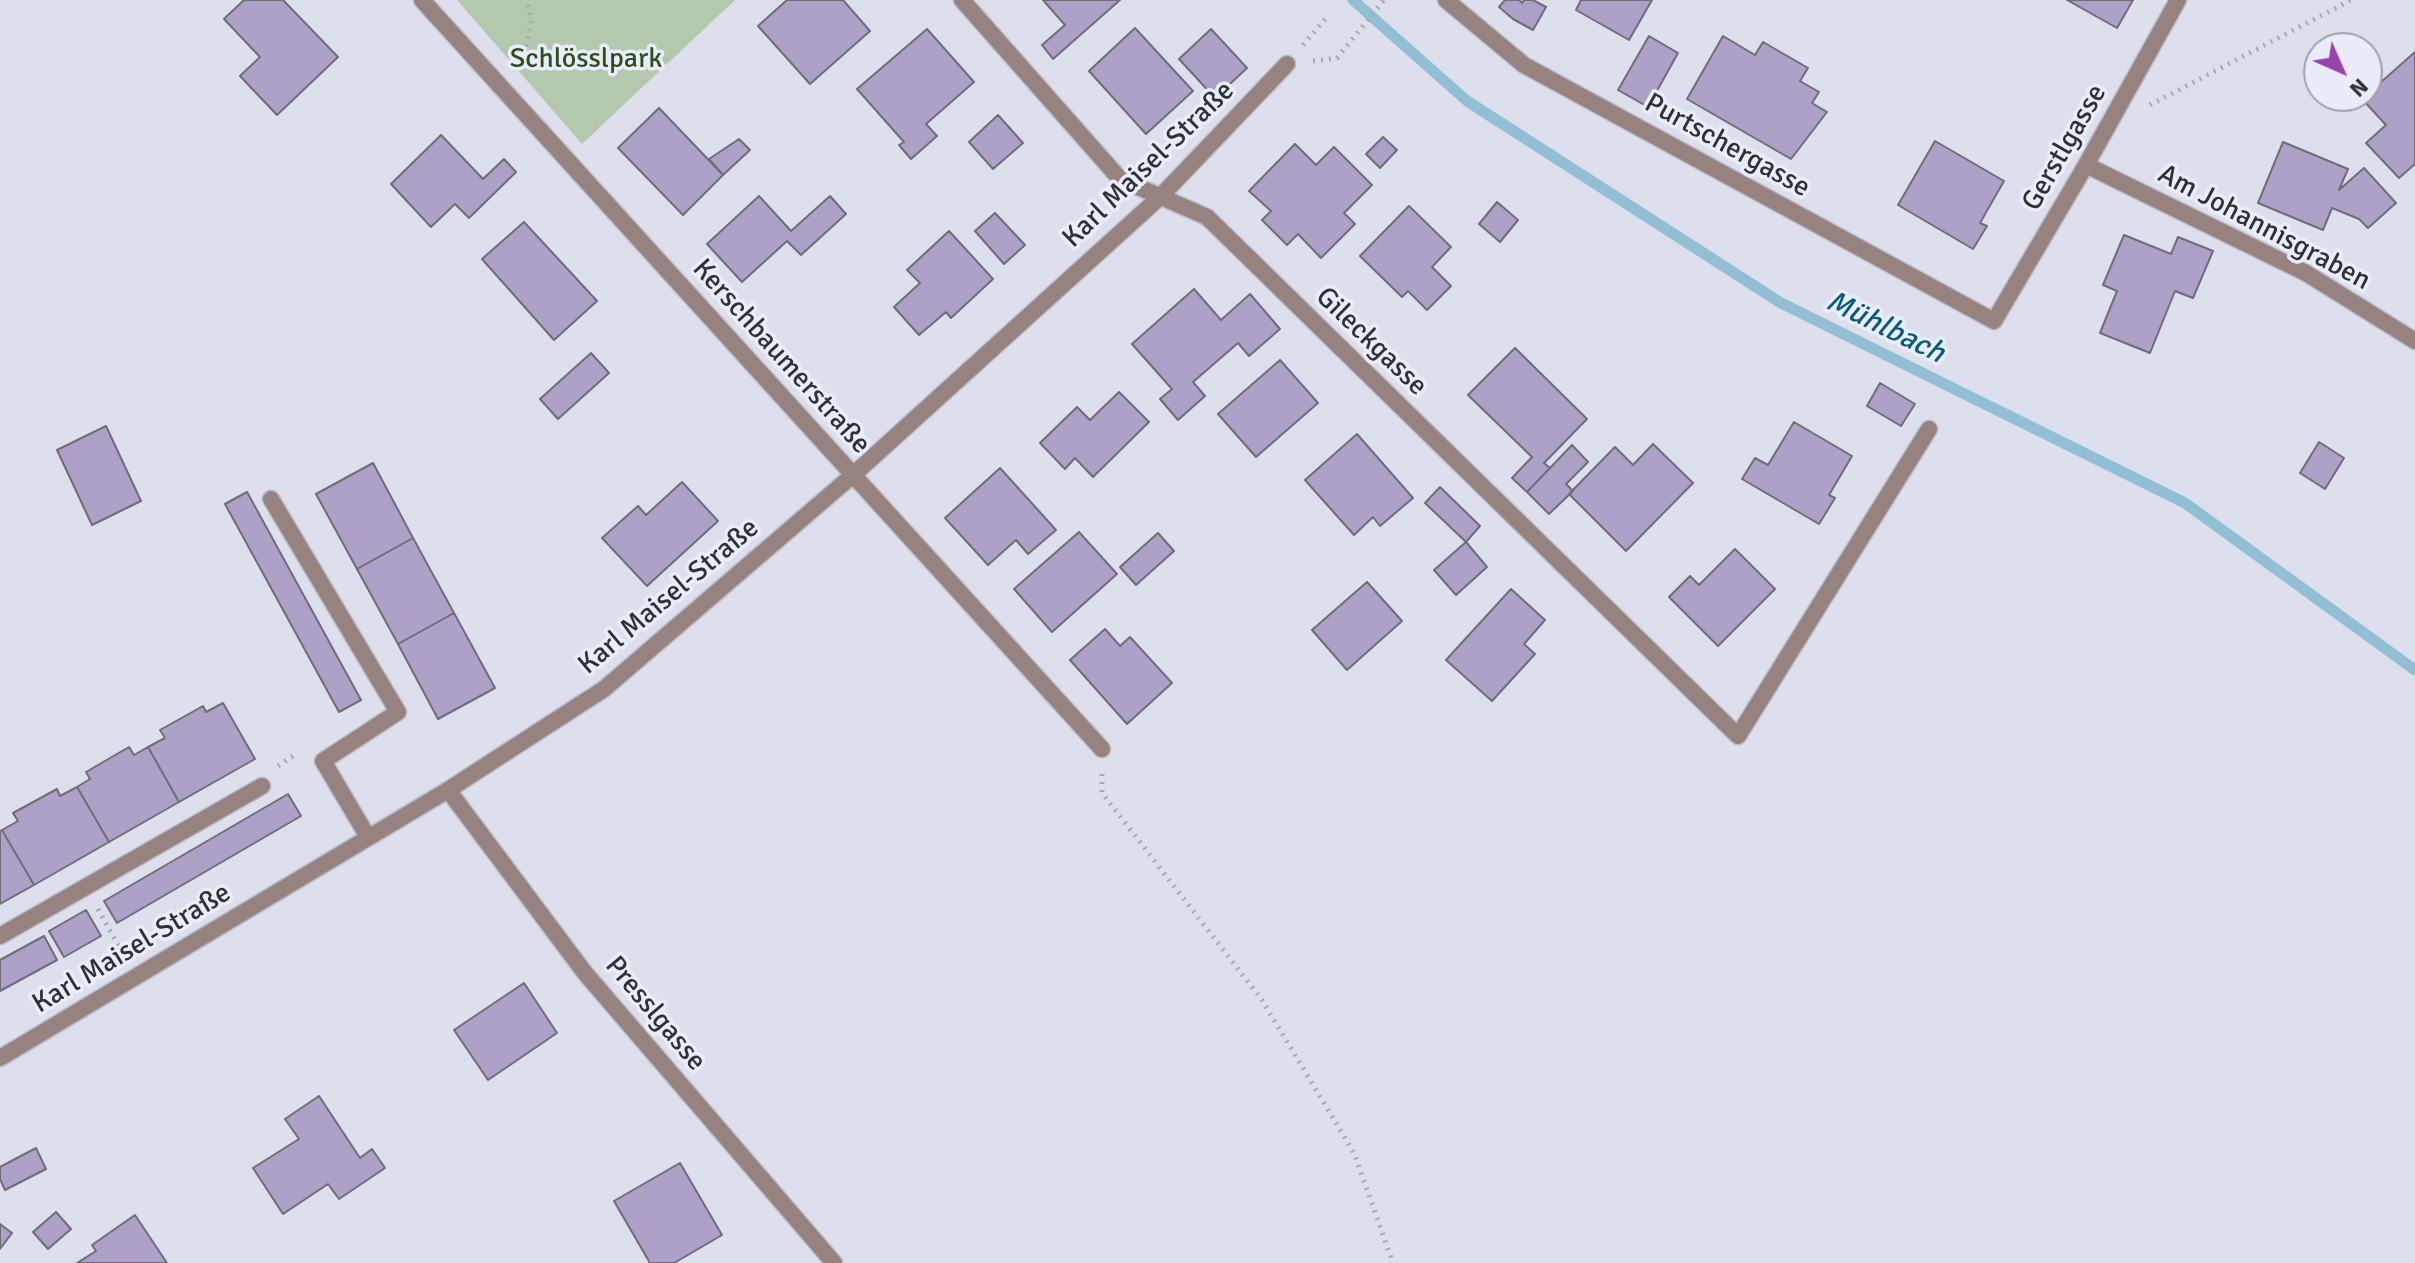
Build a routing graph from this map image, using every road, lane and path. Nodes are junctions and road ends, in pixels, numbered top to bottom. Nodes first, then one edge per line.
1 (422, 0) edge
2 (527, 0) edge
3 (962, 0) edge
4 (1384, 0) edge
5 (1446, 0) edge
6 (2178, 0) edge
7 (2351, 0) edge
8 (1326, 18) dead end
9 (1337, 58) dead end
10 (1287, 64) joint
11 (508, 94) junction
12 (2148, 106) dead end
13 (2086, 165) junction
14 (1161, 196) junction
15 (1994, 321) joint
16 (2415, 341) edge
17 (1929, 429) dead end
18 (853, 475) junction
19 (271, 499) dead end
20 (1102, 749) joint
21 (323, 761) junction
22 (262, 786) joint
23 (448, 790) junction
24 (368, 837) junction
25 (85, 887) junction
26 (0, 936) edge
27 (135, 977) junction
28 (0, 1058) edge
29 (834, 1263) edge
30 (1393, 1263) edge

1 - 11 street, Kerschbaumerstraße
2 - 11 path
3 - 14 street, Gileckgasse
4 - 9 path
5 - 15 street, Purtschergasse
6 - 13 street, Gerstlgasse
7 - 12 path
8 - 10 path
10 - 14 street, Karl Maisel-Straße
11 - 18 street, Kerschbaumerstraße
13 - 15 street, Gerstlgasse
13 - 16 street, Am Johannisgraben
14 - 17 street, Gileckgasse
14 - 18 street, Karl Maisel-Straße
18 - 20 street, Kerschbaumerstraße
18 - 23 street, Karl Maisel-Straße
19 - 21 street
20 - 30 path
21 - 22 path
21 - 24 street
22 - 25 street
23 - 24 street, Karl Maisel-Straße
23 - 29 street, Presslgasse
24 - 27 street, Karl Maisel-Straße
25 - 26 street
25 - 27 path
27 - 28 street, Karl Maisel-Straße

